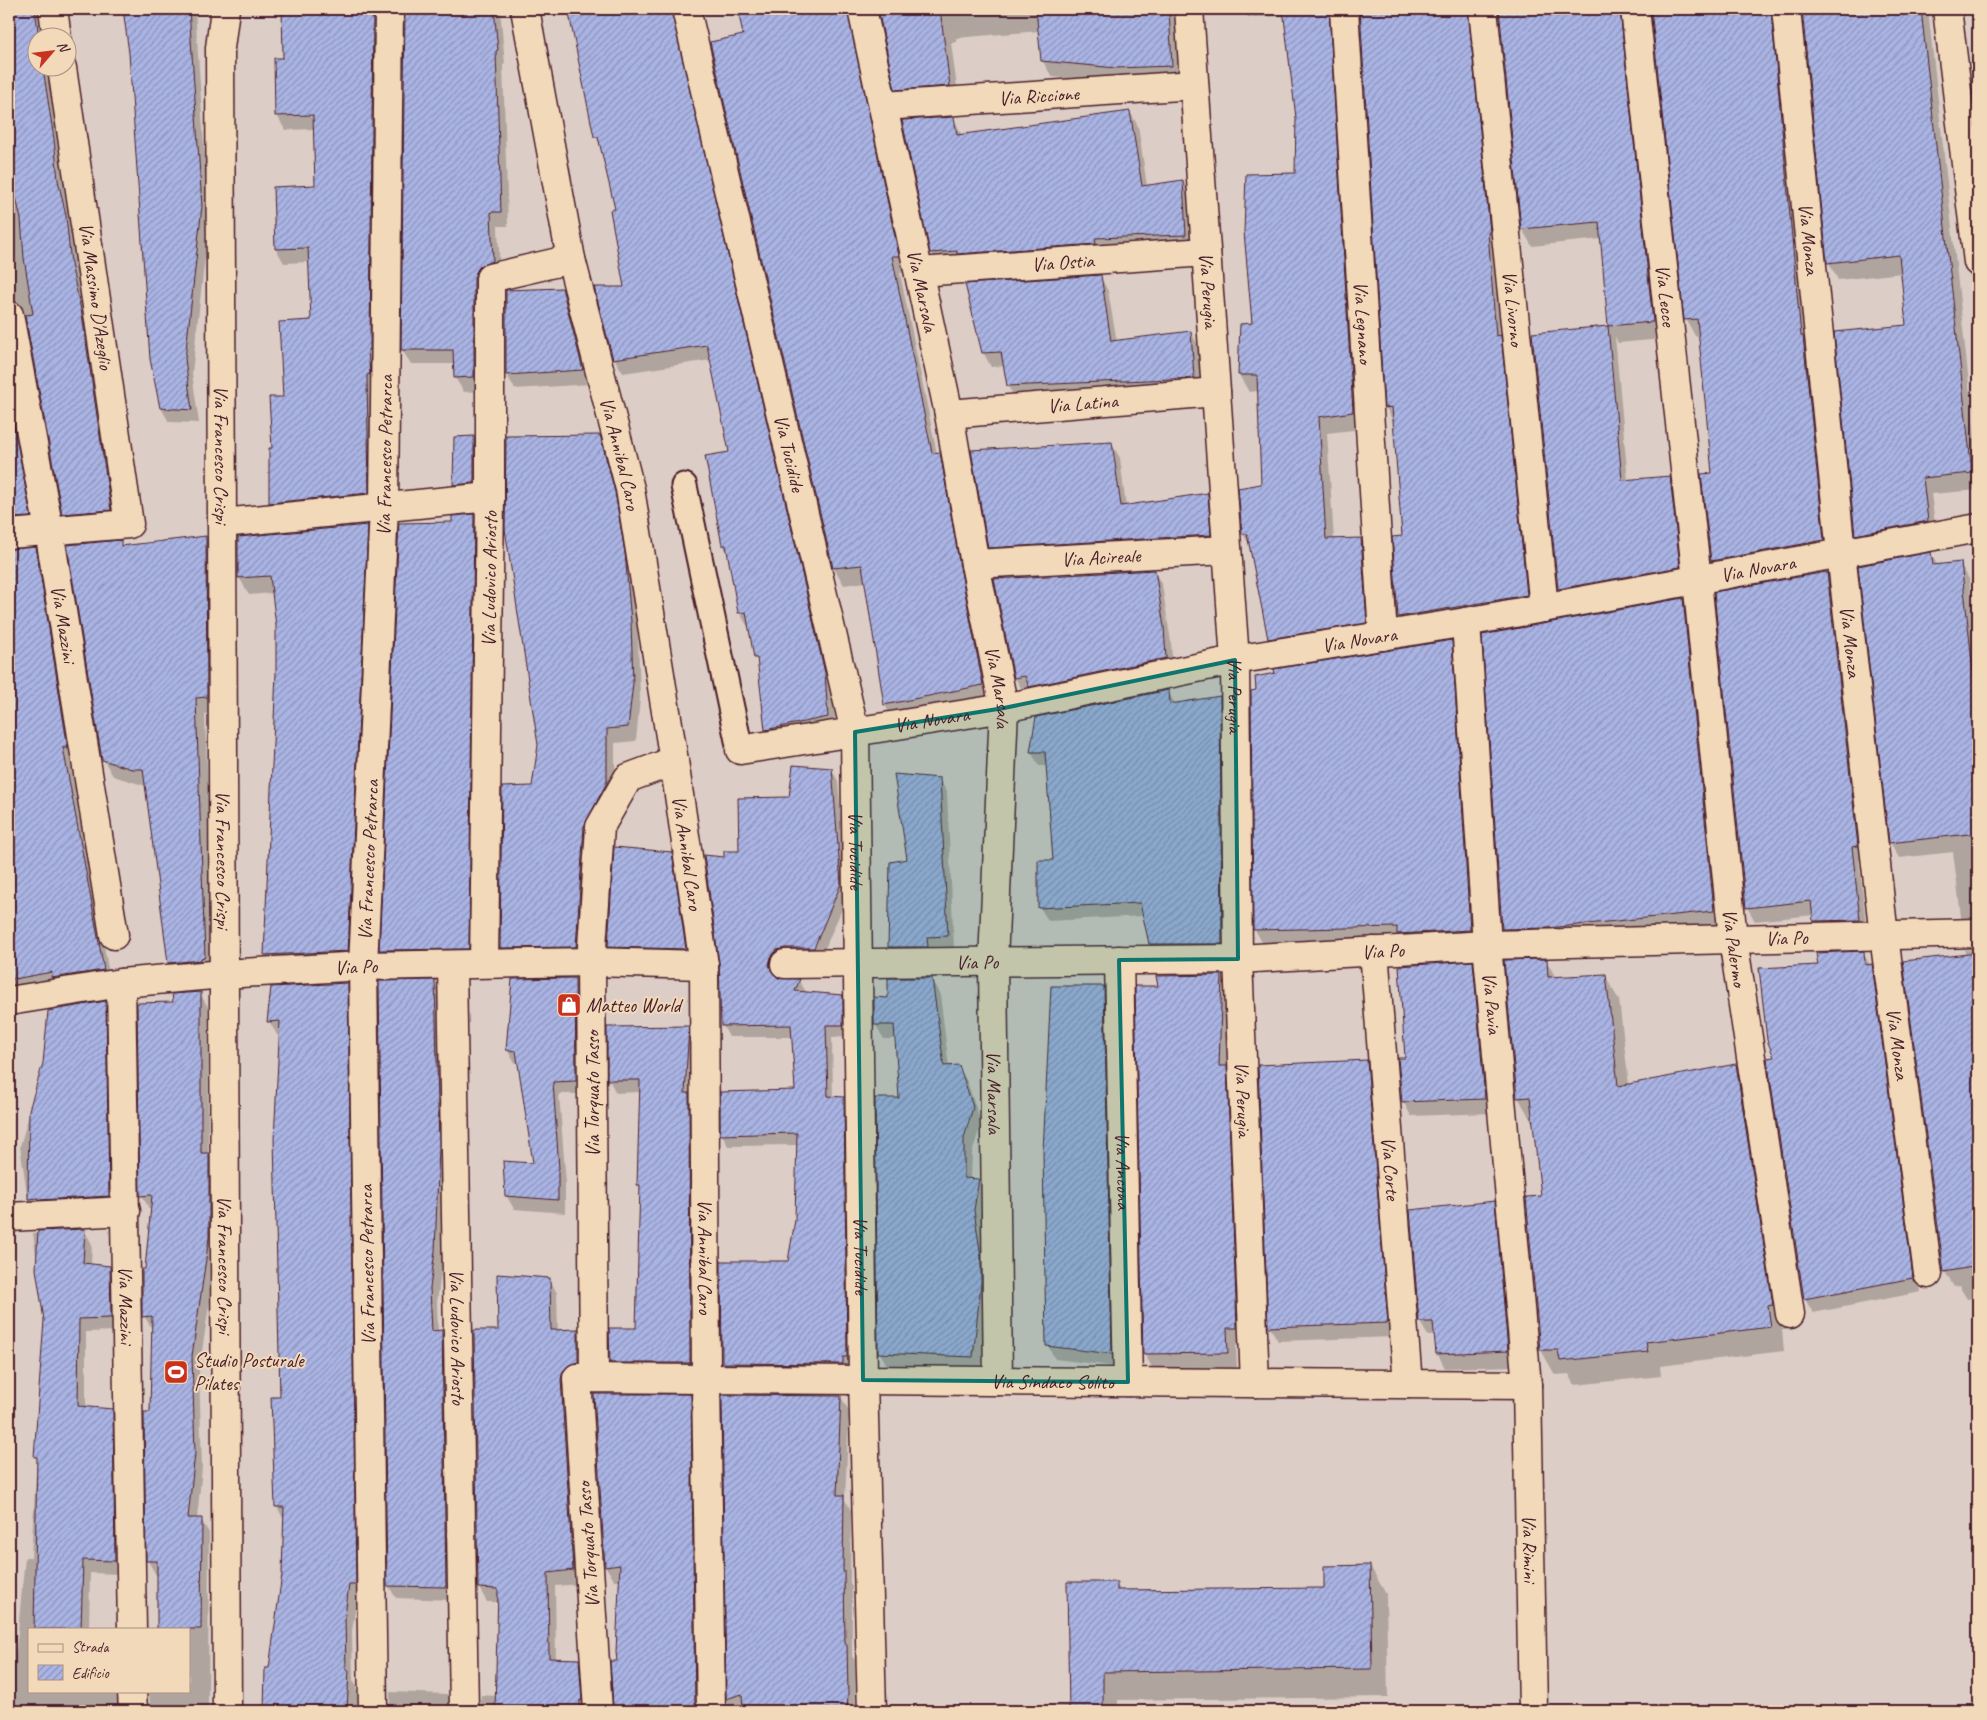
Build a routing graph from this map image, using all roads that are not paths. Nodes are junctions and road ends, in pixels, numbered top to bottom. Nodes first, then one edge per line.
1 (53, 9) edge
2 (225, 9) edge
3 (389, 9) edge
4 (525, 9) edge
5 (686, 9) edge
6 (862, 9) edge
7 (1189, 9) edge
8 (1344, 9) edge
9 (1484, 9) edge
10 (1635, 9) edge
11 (1786, 9) edge
12 (1947, 9) edge
13 (56, 28) edge
14 (63, 78) edge
15 (1194, 85) junction
16 (883, 106) junction
17 (1973, 183) edge
18 (1206, 252) junction
19 (571, 259) junction
20 (1978, 262) edge
21 (919, 272) junction
22 (9, 315) edge
23 (1216, 392) junction
24 (949, 414) junction
25 (684, 486) dead end
26 (490, 497) junction
27 (384, 507) junction
28 (222, 523) junction
29 (1978, 528) edge
30 (49, 530) junction
31 (9, 534) edge
32 (1227, 550) junction
33 (1841, 553) junction
34 (975, 564) junction
35 (1697, 580) junction
36 (1544, 608) junction
37 (1466, 622) junction
38 (1383, 636) junction
39 (1235, 660) junction
40 (1004, 708) junction
41 (855, 732) junction
42 (740, 750) joint
43 (674, 761) junction
44 (1978, 933) edge
45 (114, 935) dead end
46 (1884, 936) junction
47 (1733, 939) junction
48 (1487, 945) junction
49 (1374, 951) junction
50 (1238, 959) junction
51 (1119, 960) junction
52 (591, 962) junction
53 (993, 962) junction
54 (484, 963) junction
55 (857, 963) junction
56 (785, 964) dead end
57 (452, 965) junction
58 (704, 965) junction
59 (363, 966) junction
60 (224, 974) junction
61 (121, 983) junction
62 (9, 1001) edge
63 (126, 1211) junction
64 (9, 1217) edge
65 (1928, 1274) dead end
66 (1790, 1314) dead end
67 (586, 1378) junction
68 (706, 1379) junction
69 (863, 1380) junction
70 (998, 1381) junction
71 (1128, 1382) junction
72 (1255, 1383) junction
73 (1408, 1384) junction
74 (1527, 1385) junction
75 (132, 1628) edge
76 (132, 1692) edge
77 (133, 1711) edge
78 (227, 1711) edge
79 (373, 1711) edge
80 (464, 1711) edge
81 (598, 1711) edge
82 (711, 1711) edge
83 (872, 1711) edge
84 (1533, 1711) edge

1 - 13 street
2 - 28 street, Via Francesco Crispi
3 - 27 street, Via Francesco Petrarca
4 - 19 street, Via Annibal Caro
5 - 41 street, Via Tucidide
6 - 16 street, Via Marsala
7 - 15 street, Via Perugia
8 - 38 street, Via Legnano
9 - 36 street, Via Livorno
10 - 35 street, Via Lecce
11 - 33 street, Via Monza
12 - 17 street
14 - 30 street, Via Massimo D'Azeglio
15 - 16 street, Via Riccione
15 - 18 street, Via Perugia
16 - 21 street, Via Marsala
17 - 20 street
18 - 21 street, Via Ostia
18 - 23 street, Via Perugia
19 - 26 street, Via Ludovico Ariosto
19 - 43 street, Via Annibal Caro
21 - 24 street, Via Marsala
22 - 30 street, Via Mazzini
23 - 24 street, Via Latina
23 - 32 street, Via Perugia
24 - 34 street, Via Marsala
25 - 42 lane
26 - 27 street
26 - 54 street, Via Ludovico Ariosto
27 - 28 street
27 - 59 street, Via Francesco Petrarca
28 - 60 street, Via Francesco Crispi
29 - 33 street, Via Novara
30 - 31 street
30 - 45 street, Via Mazzini
32 - 34 street, Via Acireale
32 - 39 street, Via Perugia
33 - 35 street, Via Novara
33 - 46 street, Via Monza
34 - 40 street, Via Marsala
35 - 36 street, Via Novara
35 - 47 street, Via Palermo
36 - 37 street, Via Novara
37 - 38 street, Via Novara
37 - 48 street, Via Pavia
38 - 39 street, Via Novara
39 - 40 street, Via Novara
39 - 50 street, Via Perugia
40 - 41 street, Via Novara
40 - 53 street, Via Marsala
41 - 42 street, Via Novara
41 - 55 street, Via Tucidide
43 - 52 street, Via Torquato Tasso
43 - 58 street, Via Annibal Caro
44 - 46 street, Via Po
46 - 47 street, Via Po
46 - 65 street, Via Monza
47 - 48 street, Via Po
47 - 66 street, Via Palermo
48 - 49 street, Via Po
48 - 74 street, Via Pavia
49 - 50 street, Via Po
49 - 73 street, Via Corte
50 - 51 street, Via Po
50 - 72 street, Via Perugia
51 - 53 street, Via Po
51 - 71 street, Via Ancona
52 - 54 street, Via Po
52 - 58 street, Via Po
52 - 67 street, Via Torquato Tasso
53 - 55 street, Via Po
53 - 70 street, Via Marsala
54 - 57 street, Via Po
55 - 56 street, Via Po
55 - 69 street, Via Tucidide
57 - 59 street, Via Po
57 - 80 street, Via Ludovico Ariosto
58 - 68 street, Via Annibal Caro
59 - 60 street, Via Po
59 - 79 street, Via Francesco Petrarca
60 - 61 street, Via Po
60 - 78 street, Via Francesco Crispi
61 - 62 street, Via Po
61 - 63 street, Via Mazzini
63 - 64 street
63 - 75 street, Via Mazzini
67 - 68 street, Via Sindaco Solito
67 - 81 street, Via Torquato Tasso
68 - 69 street, Via Sindaco Solito
68 - 82 street, Via Annibal Caro
69 - 70 street, Via Sindaco Solito
69 - 83 street, Via Tucidide
70 - 71 street, Via Sindaco Solito
71 - 72 street, Via Sindaco Solito
72 - 73 street, Via Sindaco Solito
73 - 74 street, Via Sindaco Solito
74 - 84 street, Via Rimini
76 - 77 street

